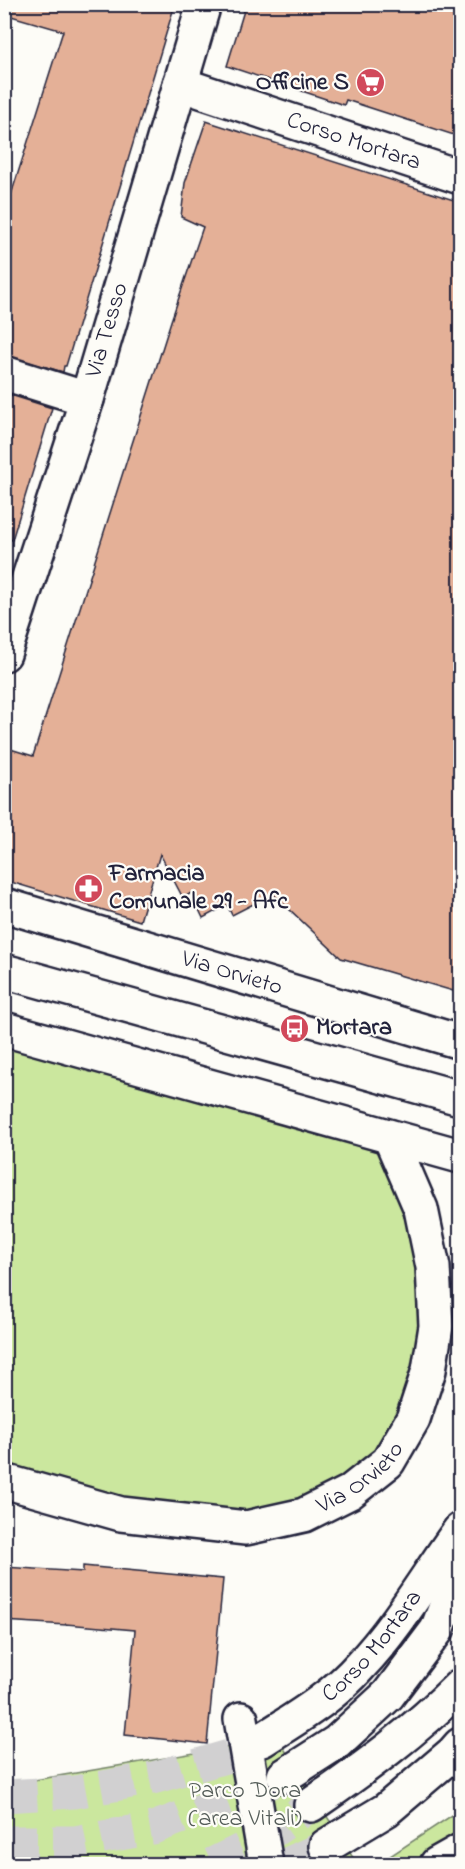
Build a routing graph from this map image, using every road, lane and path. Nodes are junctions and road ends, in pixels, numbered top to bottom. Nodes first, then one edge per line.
1 (204, 4) edge
2 (180, 84) junction
3 (460, 177) edge
4 (4, 374) edge
5 (87, 399) junction
6 (4, 654) edge
7 (4, 905) edge
8 (4, 971) edge
9 (4, 1029) edge
10 (460, 1042) edge
11 (460, 1098) edge
12 (390, 1137) junction
13 (460, 1156) edge
14 (4, 1482) edge
15 (460, 1530) edge
16 (460, 1558) edge
17 (460, 1686) edge
18 (460, 1745) edge
19 (284, 1776) tunnel mouth
20 (311, 1805) tunnel mouth
21 (326, 1846) tunnel mouth
22 (460, 1851) edge
23 (266, 1864) edge
24 (437, 1864) edge

1 - 2 street, Via Tesso
2 - 3 street, Corso Mortara
2 - 5 street, Via Tesso
4 - 5 street
5 - 6 street, Via Tesso
7 - 10 street, Via Orvieto
8 - 11 street
9 - 12 street
12 - 13 street
12 - 14 street, Via Orvieto
15 - 23 street, Corso Mortara
16 - 19 street, Corso Mortara
17 - 20 street
18 - 21 street
22 - 24 street

